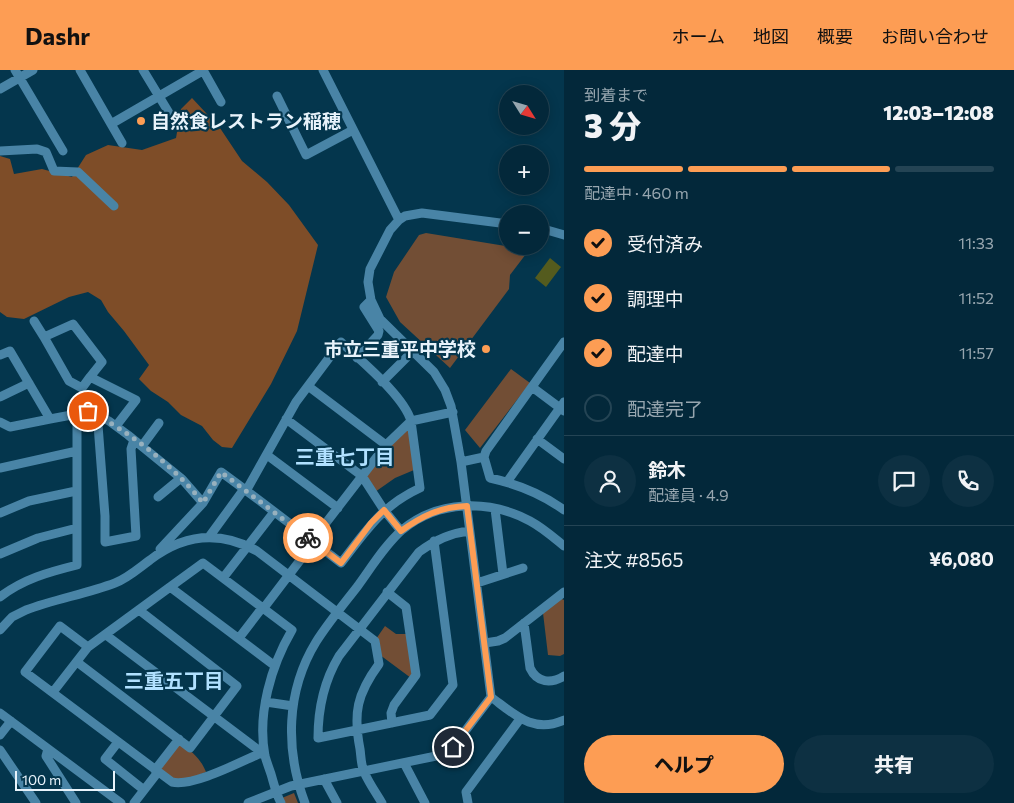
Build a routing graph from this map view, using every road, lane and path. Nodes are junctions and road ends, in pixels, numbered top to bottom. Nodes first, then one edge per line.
1 (33, 70) edge
2 (80, 70) edge
3 (143, 70) edge
4 (203, 70) edge
5 (323, 70) edge
6 (17, 74) edge
7 (0, 89) edge
8 (159, 96) junction
9 (277, 96) dead end
10 (221, 102) dead end
11 (174, 121) dead end
12 (112, 124) junction
13 (354, 130) junction
14 (122, 143) dead end
15 (0, 151) edge
16 (63, 151) dead end
17 (114, 206) dead end
18 (398, 220) junction
19 (499, 223) edge
20 (549, 231) edge
21 (564, 235) edge
22 (371, 300) junction
23 (34, 320) dead end
24 (44, 337) junction
25 (564, 342) edge
26 (413, 351) junction
27 (0, 355) edge
28 (357, 358) junction
29 (90, 377) junction
30 (382, 382) junction
31 (29, 383) junction
32 (308, 386) junction
33 (532, 387) junction
34 (0, 397) edge
35 (562, 407) edge
36 (453, 412) junction
37 (76, 414) junction
38 (102, 417) junction
39 (50, 419) junction
40 (286, 419) junction
41 (411, 421) junction
42 (0, 422) edge
43 (159, 423) dead end
44 (116, 426) junction
45 (537, 440) junction
46 (138, 443) junction
47 (386, 445) junction
48 (77, 451) junction
49 (266, 455) junction
50 (484, 457) junction
51 (564, 459) edge
52 (461, 462) junction
53 (0, 468) edge
54 (362, 476) junction
55 (181, 478) junction
56 (507, 482) junction
57 (245, 490) junction
58 (76, 491) junction
59 (158, 497) dead end
60 (203, 503) junction
61 (467, 506) junction
62 (338, 508) junction
63 (495, 509) junction
64 (384, 510) junction
65 (564, 510) edge
66 (274, 512) junction
67 (0, 513) edge
68 (77, 528) junction
69 (401, 531) junction
70 (469, 531) junction
71 (209, 537) junction
72 (313, 542) junction
73 (434, 542) junction
74 (248, 546) junction
75 (564, 546) edge
76 (0, 554) edge
77 (150, 560) junction
78 (523, 568) dead end
79 (504, 574) junction
80 (289, 575) junction
81 (224, 578) junction
82 (477, 583) junction
83 (170, 587) junction
84 (387, 592) junction
85 (564, 593) edge
86 (0, 597) edge
87 (263, 608) junction
88 (138, 610) junction
89 (337, 613) junction
90 (524, 623) junction
91 (359, 629) junction
92 (0, 630) edge
93 (106, 635) junction
94 (239, 638) junction
95 (485, 643) junction
96 (88, 647) junction
97 (77, 662) junction
98 (276, 666) junction
99 (564, 676) edge
100 (53, 692) junction
101 (491, 697) junction
102 (266, 702) junction
103 (293, 706) junction
104 (0, 714) edge
105 (214, 717) junction
106 (520, 719) junction
107 (564, 720) edge
108 (11, 721) junction
109 (392, 723) junction
110 (356, 730) junction
111 (0, 735) edge
112 (179, 739) junction
113 (118, 742) junction
114 (48, 749) junction
115 (0, 750) edge
116 (263, 754) junction
117 (404, 763) junction
118 (157, 771) junction
119 (364, 771) junction
120 (324, 779) junction
121 (298, 784) junction
122 (144, 790) junction
123 (276, 792) junction
124 (36, 803) edge
125 (76, 803) edge
126 (121, 803) edge
127 (134, 803) edge
128 (248, 803) edge
129 (281, 803) edge
130 (305, 803) edge
131 (337, 803) edge
132 (382, 803) edge
133 (425, 803) edge
134 (468, 803) edge

1 - 6 street
2 - 12 street
3 - 8 street
4 - 8 street
4 - 10 street
5 - 13 street
6 - 7 street
6 - 16 street
8 - 11 street
8 - 12 street
9 - 13 street
12 - 14 street
13 - 18 street
15 - 17 street
18 - 19 street
18 - 22 street
20 - 21 street
22 - 26 street
22 - 28 street
23 - 24 street
24 - 29 street
24 - 29 street
25 - 33 street
26 - 30 street
26 - 36 street
27 - 31 street
28 - 30 street
28 - 32 street
29 - 44 street
30 - 41 street
31 - 34 street
31 - 39 street
32 - 40 street
32 - 47 street
33 - 35 street
33 - 50 street
35 - 45 street
36 - 41 street
36 - 52 street
37 - 38 street
37 - 39 street
37 - 48 street
38 - 44 street
38 - 46 street
39 - 42 street
40 - 49 street
40 - 54 street
41 - 47 street
41 - 64 street
43 - 46 street
44 - 46 street
45 - 51 street
45 - 56 street
46 - 55 street
47 - 54 street
48 - 53 street
48 - 58 street
49 - 57 street
49 - 62 street
50 - 52 street
50 - 56 street
52 - 61 street
54 - 62 street
54 - 64 street
55 - 59 street
55 - 60 street
56 - 65 street
57 - 60 street
57 - 66 street
57 - 71 street
58 - 67 street
58 - 68 street
60 - 77 street
61 - 63 street
61 - 69 street
61 - 70 street
62 - 72 street
63 - 75 street
63 - 79 street
64 - 69 street
64 - 72 street
66 - 72 street
66 - 74 street
68 - 76 street
68 - 86 street
69 - 89 street
70 - 73 street
70 - 82 street
71 - 74 street
71 - 77 street
72 - 80 street
73 - 84 street
73 - 109 street
74 - 80 street
74 - 81 street
77 - 92 street
78 - 79 street
79 - 82 street
80 - 87 street
80 - 89 street
81 - 83 street
81 - 87 street
82 - 95 street
83 - 88 street
83 - 94 street
84 - 91 street
84 - 109 street
85 - 90 street
87 - 94 street
87 - 98 street
88 - 93 street
88 - 105 street
89 - 91 street
89 - 103 street
90 - 95 street
90 - 99 street
91 - 110 street
91 - 110 street
93 - 96 street
93 - 105 street
94 - 98 street
95 - 101 street
96 - 97 street
96 - 100 street
97 - 100 street
97 - 112 street
98 - 102 street
100 - 113 street
101 - 106 street
101 - 117 street
102 - 103 street
102 - 116 street
103 - 121 street
104 - 108 street
105 - 112 street
105 - 116 street
106 - 107 street
106 - 134 street
108 - 111 street
108 - 114 street
109 - 110 street
110 - 119 street
112 - 118 street
113 - 118 street
113 - 122 street
114 - 125 street
114 - 126 street
115 - 124 street
116 - 118 street
116 - 123 street
117 - 119 street
117 - 133 street
118 - 122 street
119 - 120 street
119 - 132 street
120 - 121 street
120 - 131 street
121 - 123 street
121 - 130 street
122 - 127 street
123 - 128 street
123 - 129 street

